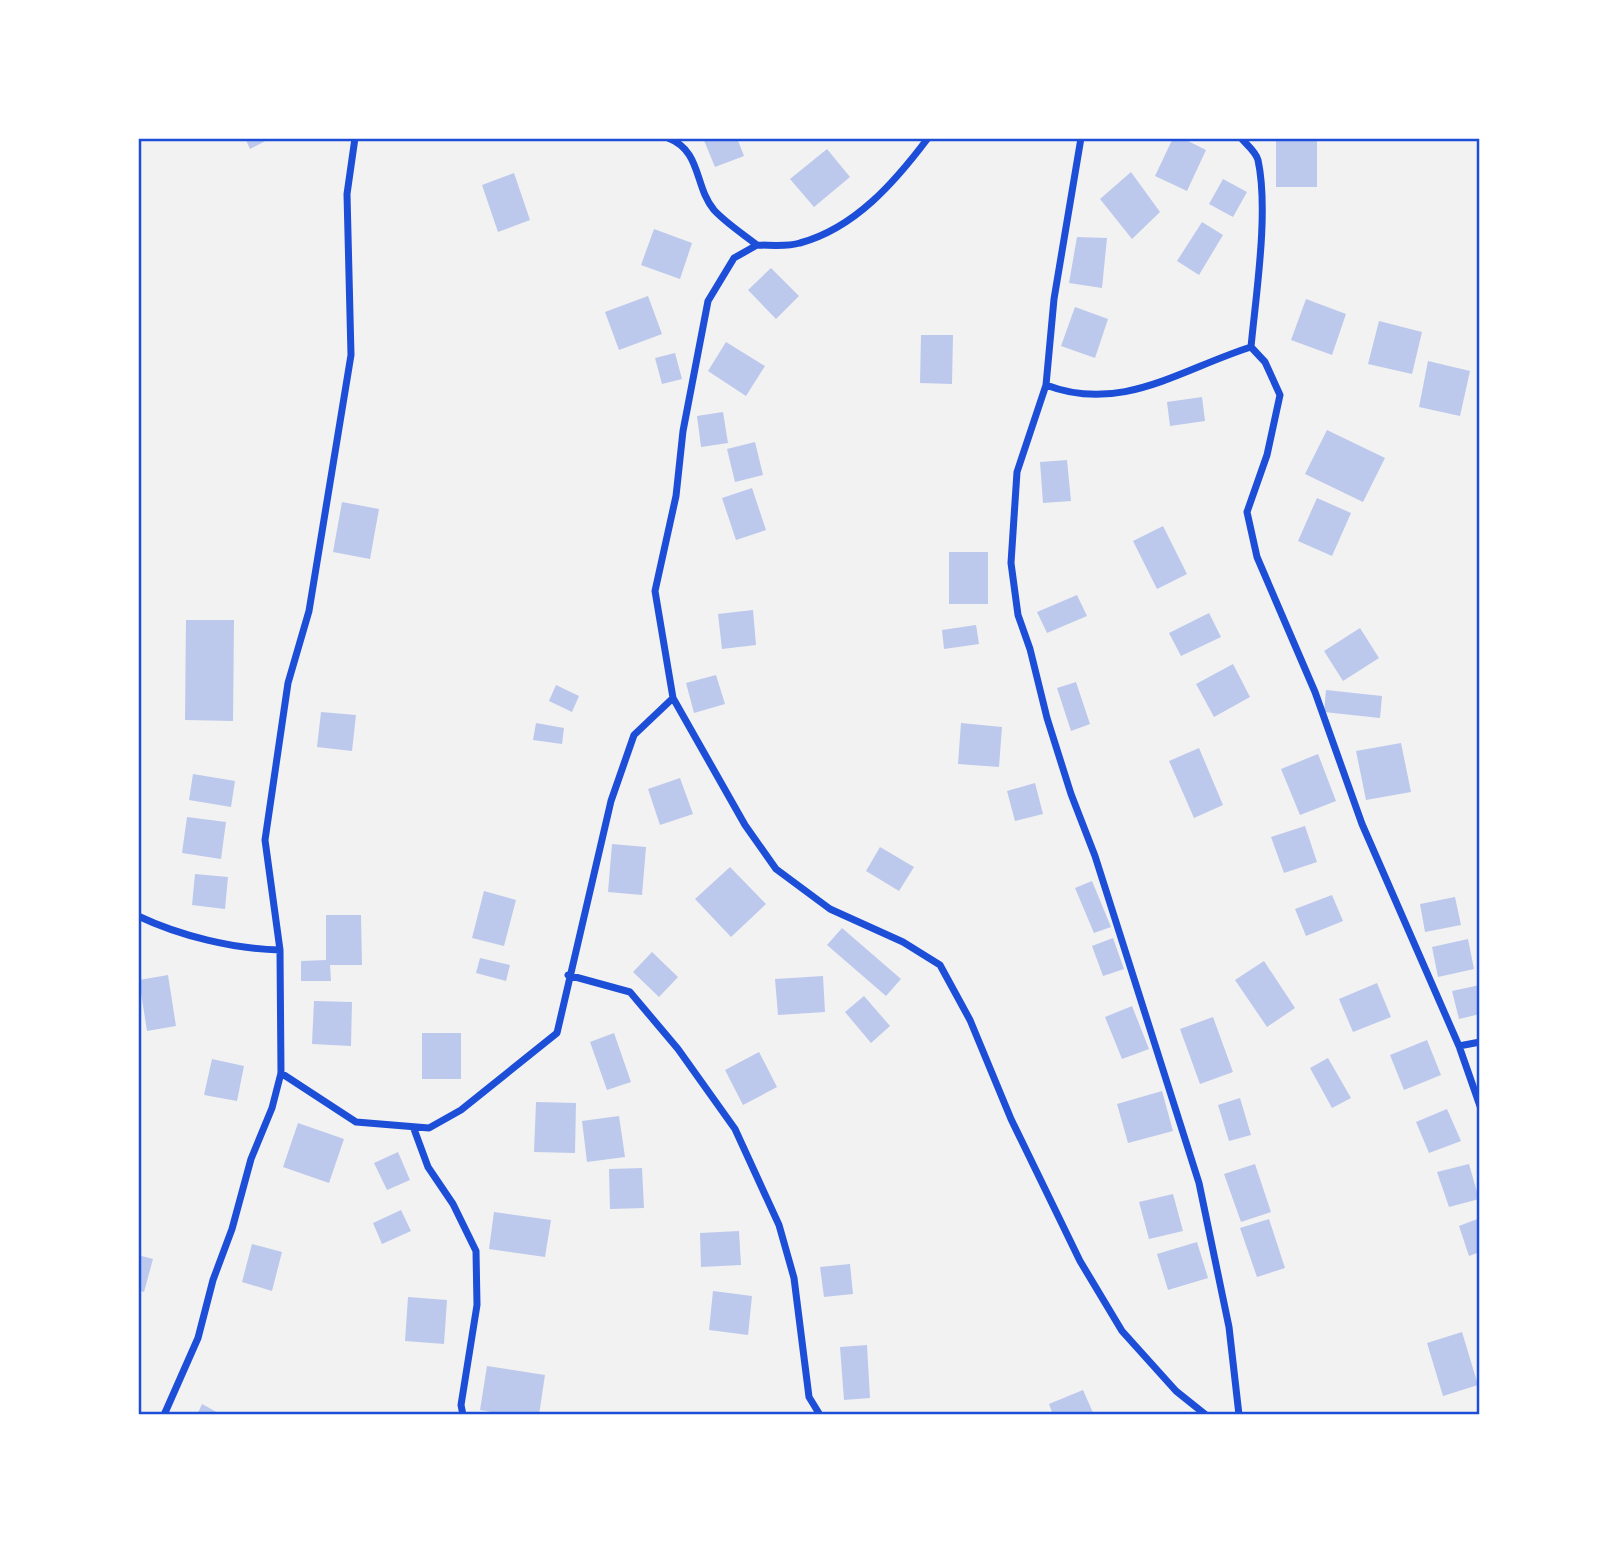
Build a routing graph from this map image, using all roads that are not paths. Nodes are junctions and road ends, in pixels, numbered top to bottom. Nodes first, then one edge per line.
1 (355, 138) edge
2 (668, 138) edge
3 (928, 138) edge
4 (1081, 138) edge
5 (1241, 138) edge
6 (757, 245) junction
7 (1251, 347) junction
8 (1046, 385) junction
9 (673, 698) junction
10 (138, 916) edge
11 (280, 950) junction
12 (568, 975) junction
13 (1480, 1042) edge
14 (1459, 1046) junction
15 (281, 1073) junction
16 (1480, 1106) edge
17 (414, 1129) junction
18 (164, 1415) edge
19 (463, 1415) edge
20 (820, 1415) edge
21 (1206, 1415) edge
22 (1239, 1415) edge

1 - 11 street
2 - 6 street
3 - 6 street
4 - 8 street
5 - 7 street
6 - 9 street
7 - 8 street
7 - 14 street
8 - 22 street
9 - 12 street
9 - 21 street
10 - 11 street
11 - 15 street
12 - 17 street
12 - 20 street
13 - 14 street
14 - 16 street
15 - 17 street
15 - 18 street
17 - 19 street

